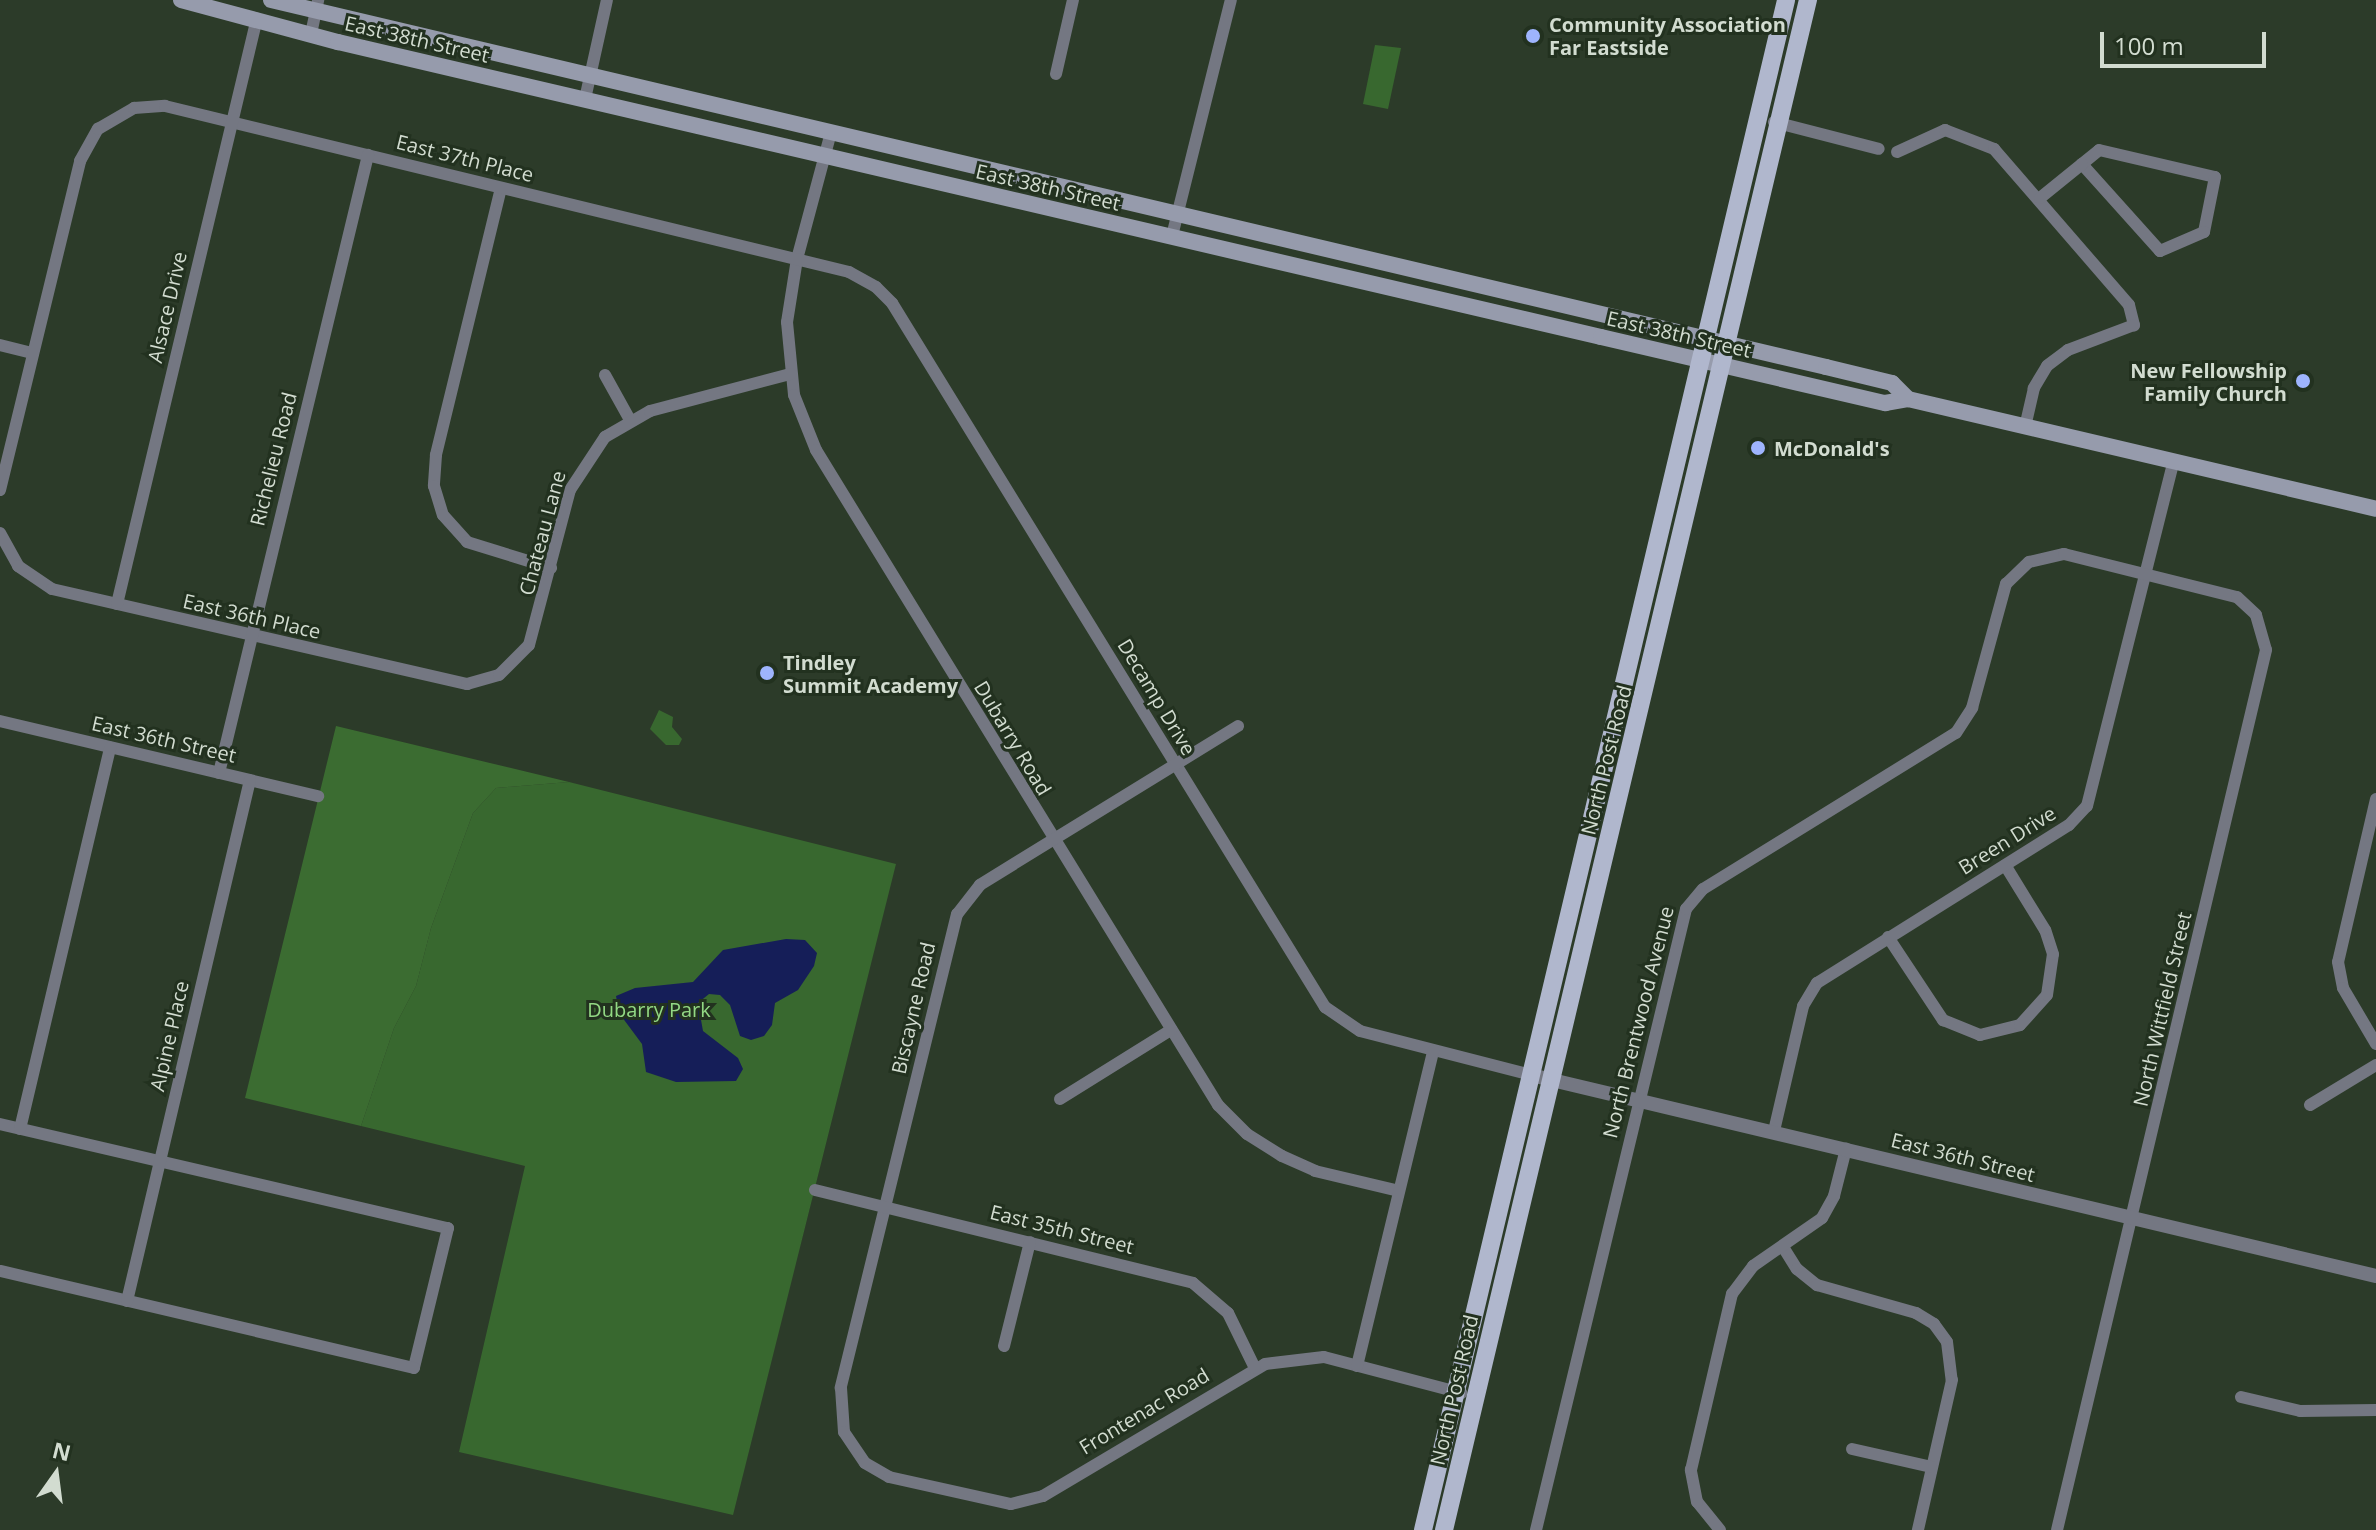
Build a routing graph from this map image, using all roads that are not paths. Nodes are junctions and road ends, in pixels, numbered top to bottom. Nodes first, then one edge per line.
1 (181, 0) edge
2 (271, 0) edge
3 (607, 0) edge
4 (1073, 0) edge
5 (1231, 0) edge
6 (1786, 0) edge
7 (1808, 0) edge
8 (317, 6) edge
9 (257, 18) junction
10 (311, 34) junction
11 (1056, 74) dead end
12 (589, 79) junction
13 (585, 99) junction
14 (1759, 119) junction
15 (232, 123) junction
16 (1779, 124) junction
17 (830, 136) junction
18 (1879, 149) dead end
19 (1897, 152) dead end
20 (823, 154) junction
21 (368, 155) junction
22 (2082, 164) junction
23 (501, 188) junction
24 (2040, 198) junction
25 (1177, 216) junction
26 (1172, 236) junction
27 (797, 259) junction
28 (1707, 340) junction
29 (1728, 344) junction
30 (0, 345) edge
31 (33, 353) junction
32 (1703, 360) junction
33 (1723, 365) junction
34 (790, 374) junction
35 (605, 375) dead end
36 (1908, 399) junction
37 (630, 420) junction
38 (2025, 427) junction
39 (2173, 463) junction
40 (0, 490) edge
41 (2376, 509) edge
42 (0, 533) edge
43 (551, 568) junction
44 (2146, 573) junction
45 (117, 604) junction
46 (251, 636) junction
47 (489, 680) joint
48 (0, 721) edge
49 (1238, 726) dead end
50 (110, 747) junction
51 (1174, 765) junction
52 (219, 773) junction
53 (250, 780) junction
54 (318, 796) dead end
55 (2376, 799) edge
56 (1052, 841) junction
57 (2005, 865) junction
58 (1888, 937) junction
59 (1171, 1030) junction
60 (2376, 1044) edge
61 (1433, 1051) junction
62 (2376, 1065) edge
63 (1541, 1078) junction
64 (1060, 1099) dead end
65 (1638, 1099) junction
66 (2310, 1105) dead end
67 (0, 1124) edge
68 (20, 1129) junction
69 (1774, 1131) junction
70 (1846, 1149) junction
71 (160, 1161) junction
72 (815, 1190) dead end
73 (1399, 1191) junction
74 (886, 1207) junction
75 (2133, 1218) junction
76 (1030, 1242) junction
77 (1783, 1247) junction
78 (0, 1271) edge
79 (2376, 1276) edge
80 (127, 1301) junction
81 (1004, 1346) dead end
82 (1357, 1366) junction
83 (1255, 1368) junction
84 (1456, 1391) junction
85 (1475, 1396) junction
86 (2241, 1397) dead end
87 (2376, 1410) edge
88 (849, 1442) joint
89 (1852, 1449) dead end
90 (1931, 1467) junction
91 (1423, 1530) edge
92 (1444, 1530) edge
93 (1536, 1530) edge
94 (1720, 1530) edge
95 (1918, 1530) edge
96 (2057, 1530) edge

1 - 9 main road, East 38th Street
2 - 8 main road, East 38th Street
3 - 12 street
4 - 11 street
5 - 25 street
6 - 14 main road, North Post Road
7 - 16 main road, North Post Road
8 - 10 street
8 - 12 main road, East 38th Street
9 - 10 main road, East 38th Street
9 - 15 street, Alsace Drive
10 - 13 main road, East 38th Street
12 - 13 street
12 - 17 main road, East 38th Street
13 - 20 main road, East 38th Street
14 - 16 street
14 - 28 main road, North Post Road
15 - 21 street, East 37th Place
15 - 31 street, East 37th Place
15 - 45 street, Alsace Drive
16 - 18 street
16 - 29 main road, North Post Road
17 - 20 street, Dubarry Road
17 - 25 main road, East 38th Street
19 - 24 street
20 - 26 main road, East 38th Street
20 - 27 street, Dubarry Road
21 - 23 street, East 37th Place
21 - 46 street, Richelieu Road
22 - 22 street
22 - 24 street
23 - 27 street, East 37th Place
23 - 43 street
24 - 38 street
25 - 26 street
25 - 28 main road, East 38th Street
26 - 32 main road, East 38th Street
27 - 34 street, Dubarry Road
27 - 51 street, Decamp Drive
28 - 29 main road, East 38th Street
28 - 32 main road, North Post Road
29 - 33 main road, North Post Road
29 - 36 main road, East 38th Street
30 - 31 street
31 - 40 street
32 - 33 main road, East 38th Street
32 - 63 main road, North Post Road
33 - 36 main road, East 38th Street
33 - 63 main road, North Post Road
34 - 37 street, Chateau Lane
34 - 56 street, Dubarry Road
35 - 37 street
36 - 38 main road, East 38th Street
37 - 43 street, Chateau Lane
38 - 39 main road, East 38th Street
39 - 41 main road, East 38th Street
39 - 44 street, Breen Drive
42 - 45 street, East 36th Place
43 - 47 street, Chateau Lane
44 - 57 street, Breen Drive
44 - 65 street, North Brentwood Avenue
44 - 75 street, North Wittfield Street
45 - 46 street, East 36th Place
46 - 47 street, East 36th Place
46 - 52 street, Richelieu Road
48 - 50 street, East 36th Street
49 - 51 street, Biscayne Road
50 - 52 street, East 36th Street
50 - 68 street
51 - 56 street, Biscayne Road
51 - 61 street, Decamp Drive
52 - 53 street, East 36th Street
53 - 54 street, East 36th Street
53 - 71 street, Alpine Place
55 - 60 street
56 - 59 street, Dubarry Road
56 - 74 street, Biscayne Road
57 - 58 street, Breen Drive
57 - 58 street
58 - 69 street, Breen Drive
59 - 64 street
59 - 73 street, Dubarry Road
61 - 63 street, Decamp Drive
61 - 73 street
62 - 66 street
63 - 65 street, East 36th Street
63 - 84 main road, North Post Road
63 - 85 main road, North Post Road
65 - 69 street, East 36th Street
65 - 93 street, North Brentwood Avenue
67 - 68 street
68 - 71 street
69 - 70 street, East 36th Street
70 - 75 street, East 36th Street
70 - 77 street
71 - 80 street, Alpine Place
71 - 80 street
72 - 74 street, East 35th Street
73 - 82 street
74 - 76 street, East 35th Street
74 - 88 street, Biscayne Road
75 - 79 street, East 36th Street
75 - 96 street, North Wittfield Street
76 - 81 street
76 - 83 street, East 35th Street
77 - 90 street
77 - 94 street
78 - 80 street
82 - 83 street, Frontenac Road
82 - 84 street, Frontenac Road
83 - 88 street, Frontenac Road
84 - 85 street, Frontenac Road
84 - 91 main road, North Post Road
85 - 92 main road, North Post Road
86 - 87 street
89 - 90 street
90 - 95 street

